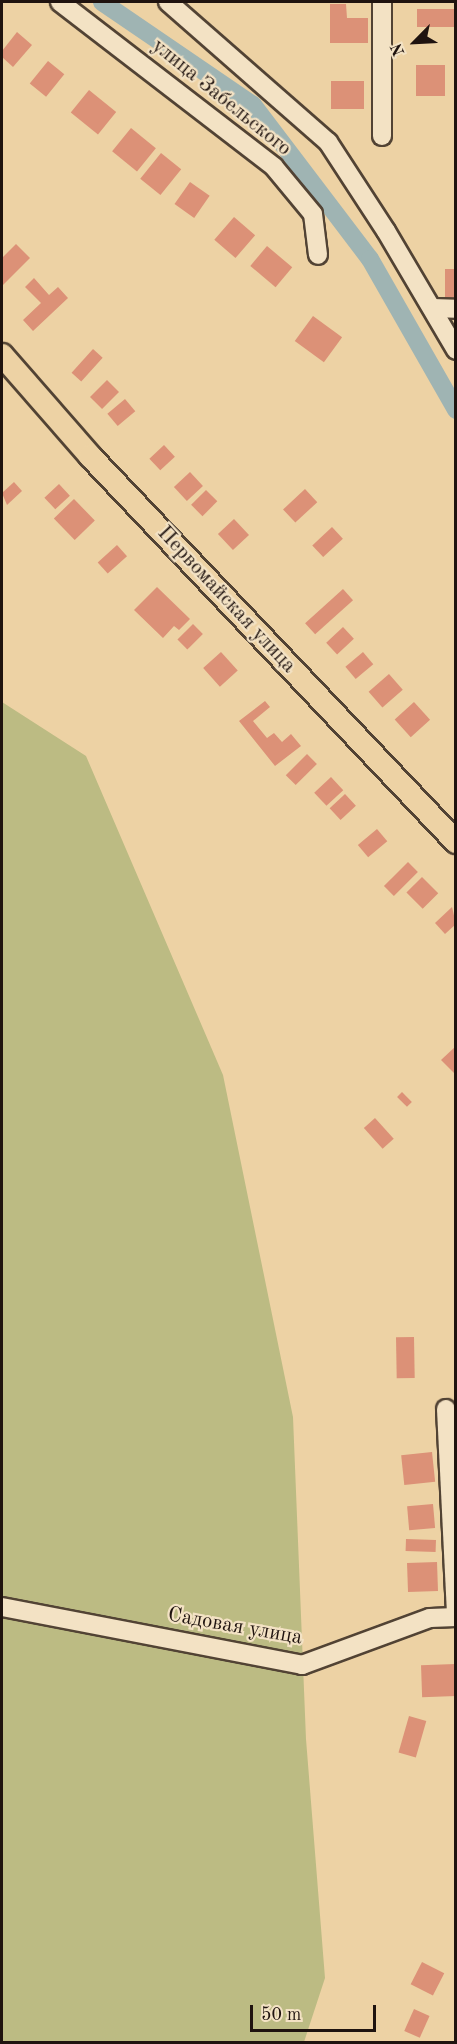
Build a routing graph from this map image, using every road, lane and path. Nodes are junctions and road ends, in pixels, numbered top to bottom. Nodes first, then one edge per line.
1 (60, 2) edge
2 (168, 2) edge
3 (382, 2) edge
4 (382, 136) dead end
5 (318, 255) dead end
6 (432, 308) junction
7 (456, 309) edge
8 (456, 350) edge
9 (2, 355) edge
10 (456, 842) edge
11 (446, 1409) dead end
12 (2, 1608) edge
13 (456, 1617) edge

1 - 5 street, улица Забельского
2 - 6 street
3 - 4 street
6 - 7 street
6 - 8 street
9 - 10 main road, Первомайская улица
11 - 13 street
12 - 13 street, Садовая улица

